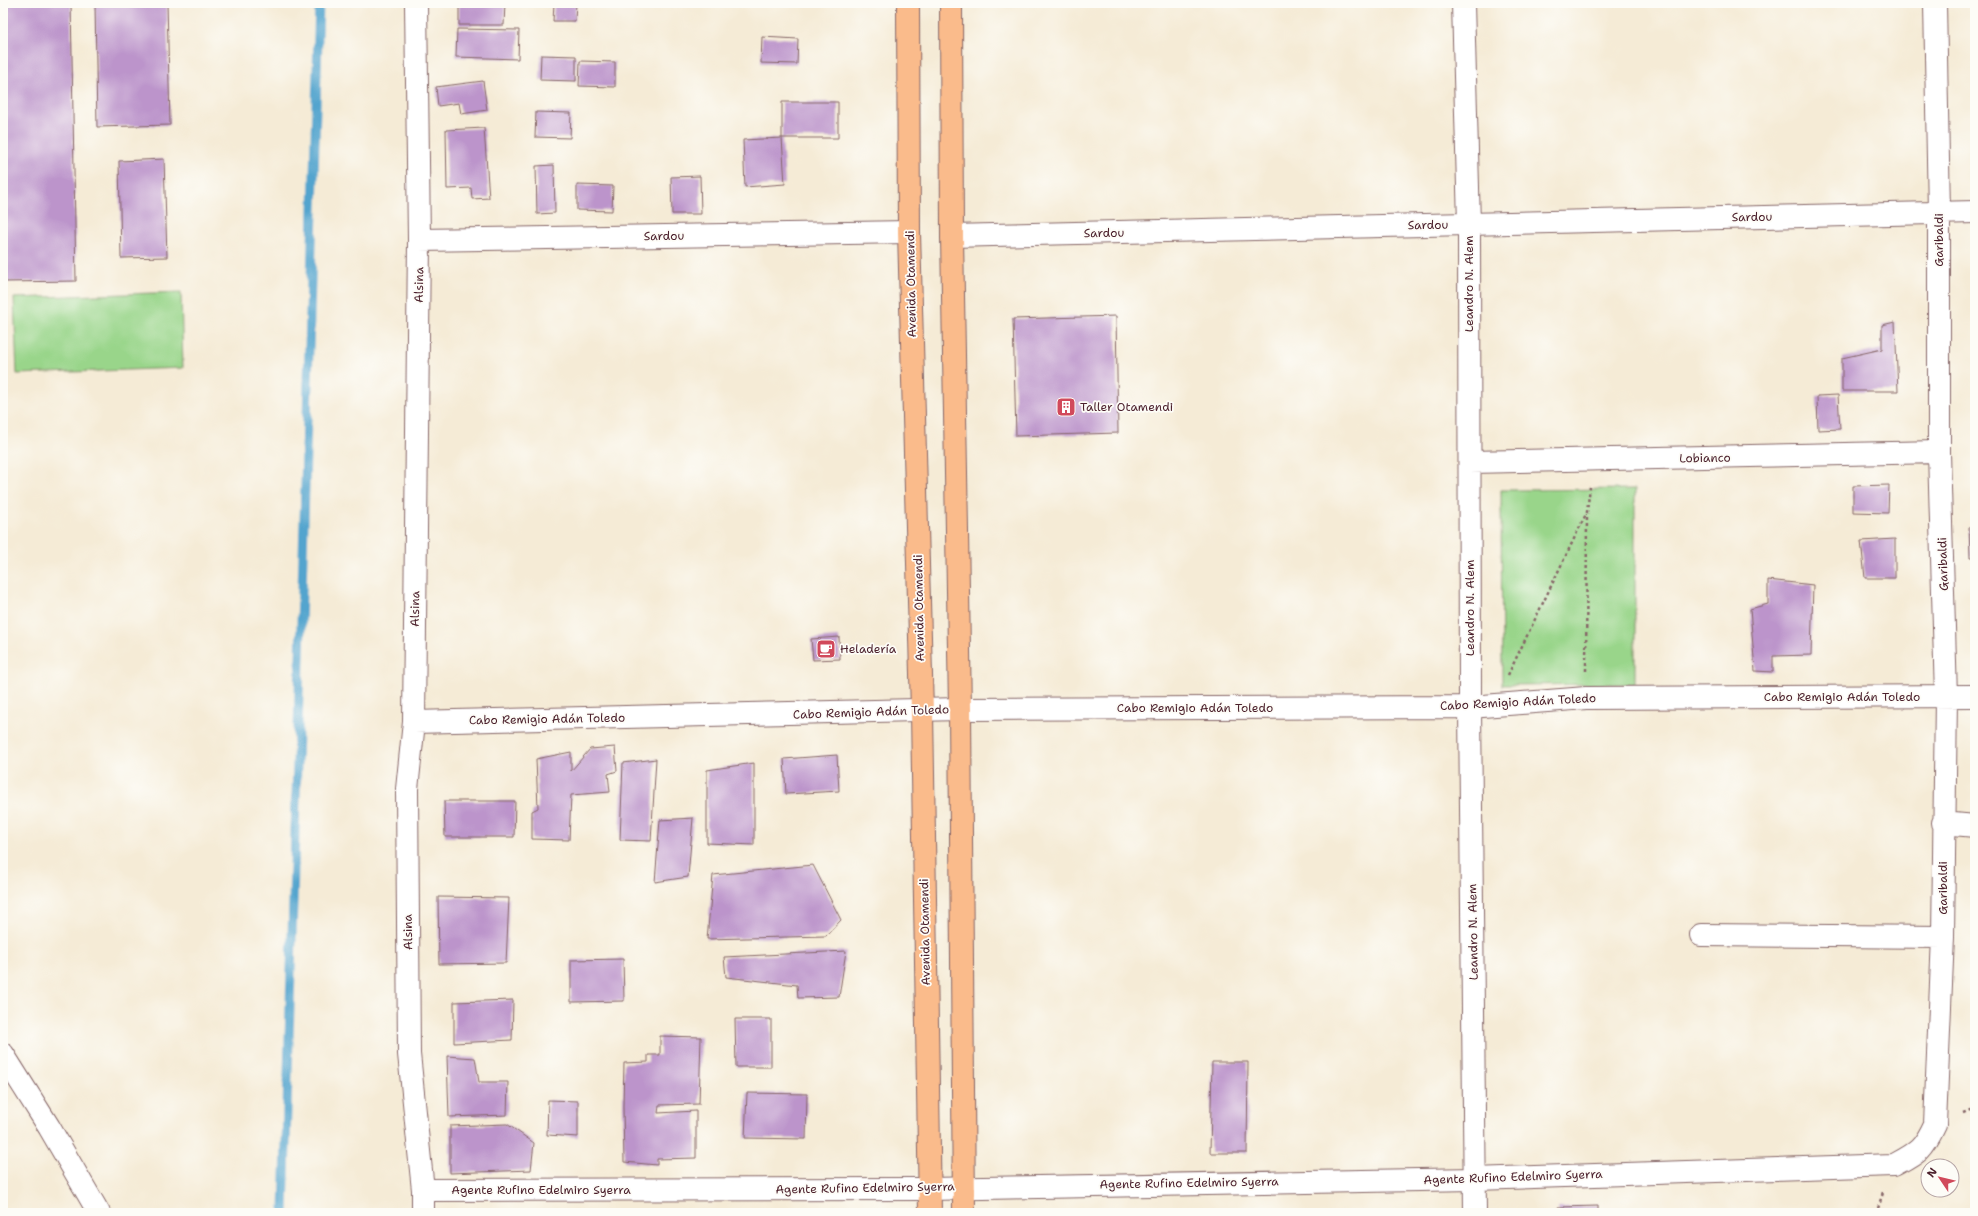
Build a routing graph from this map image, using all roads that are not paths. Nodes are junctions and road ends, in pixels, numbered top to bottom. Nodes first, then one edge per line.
1 (416, 3) edge
2 (908, 3) edge
3 (951, 3) edge
4 (1463, 3) edge
5 (1934, 3) edge
6 (1939, 212) junction
7 (1975, 212) edge
8 (1469, 224) junction
9 (909, 232) junction
10 (952, 236) junction
11 (419, 240) junction
12 (1940, 452) junction
13 (1470, 462) junction
14 (1975, 696) edge
15 (1946, 697) junction
16 (1470, 707) junction
17 (960, 709) junction
18 (922, 711) junction
19 (414, 722) junction
20 (1944, 822) junction
21 (1975, 826) edge
22 (1701, 934) dead end
23 (1943, 937) junction
24 (3, 1054) edge
25 (1935, 1124) joint
26 (1475, 1179) junction
27 (963, 1187) junction
28 (929, 1189) junction
29 (423, 1190) junction
30 (98, 1213) edge
31 (423, 1213) edge
32 (930, 1213) edge
33 (964, 1213) edge
34 (1475, 1213) edge

1 - 11 street, Alsina
2 - 9 main road, Avenida Otamendi
3 - 10 main road
4 - 8 street, Leandro N. Alem
5 - 6 street, Garibaldi
6 - 7 street, Sardou
6 - 8 street, Sardou
6 - 12 street, Garibaldi
8 - 10 street, Sardou
8 - 13 street, Leandro N. Alem
9 - 11 street, Sardou
9 - 18 main road, Avenida Otamendi
10 - 17 main road
11 - 19 street, Alsina
12 - 13 street, Lobianco
12 - 15 street, Garibaldi
13 - 16 street, Leandro N. Alem
14 - 15 street, Cabo Remigio Adán Toledo
15 - 16 street, Cabo Remigio Adán Toledo
15 - 20 street, Garibaldi
16 - 17 street, Cabo Remigio Adán Toledo
16 - 26 street, Leandro N. Alem
17 - 18 street, Cabo Remigio Adán Toledo
17 - 27 main road
18 - 19 street, Cabo Remigio Adán Toledo
18 - 28 main road, Avenida Otamendi
19 - 29 street, Alsina
20 - 21 street
20 - 23 street, Garibaldi
22 - 23 street
23 - 25 street, Garibaldi
24 - 30 street
25 - 26 street, Agente Rufino Edelmiro Syerra
26 - 27 street, Agente Rufino Edelmiro Syerra
26 - 34 street, Leandro N. Alem
27 - 28 street, Agente Rufino Edelmiro Syerra
27 - 33 main road
28 - 29 street, Agente Rufino Edelmiro Syerra
28 - 32 main road, Avenida Otamendi
29 - 31 street, Alsina

